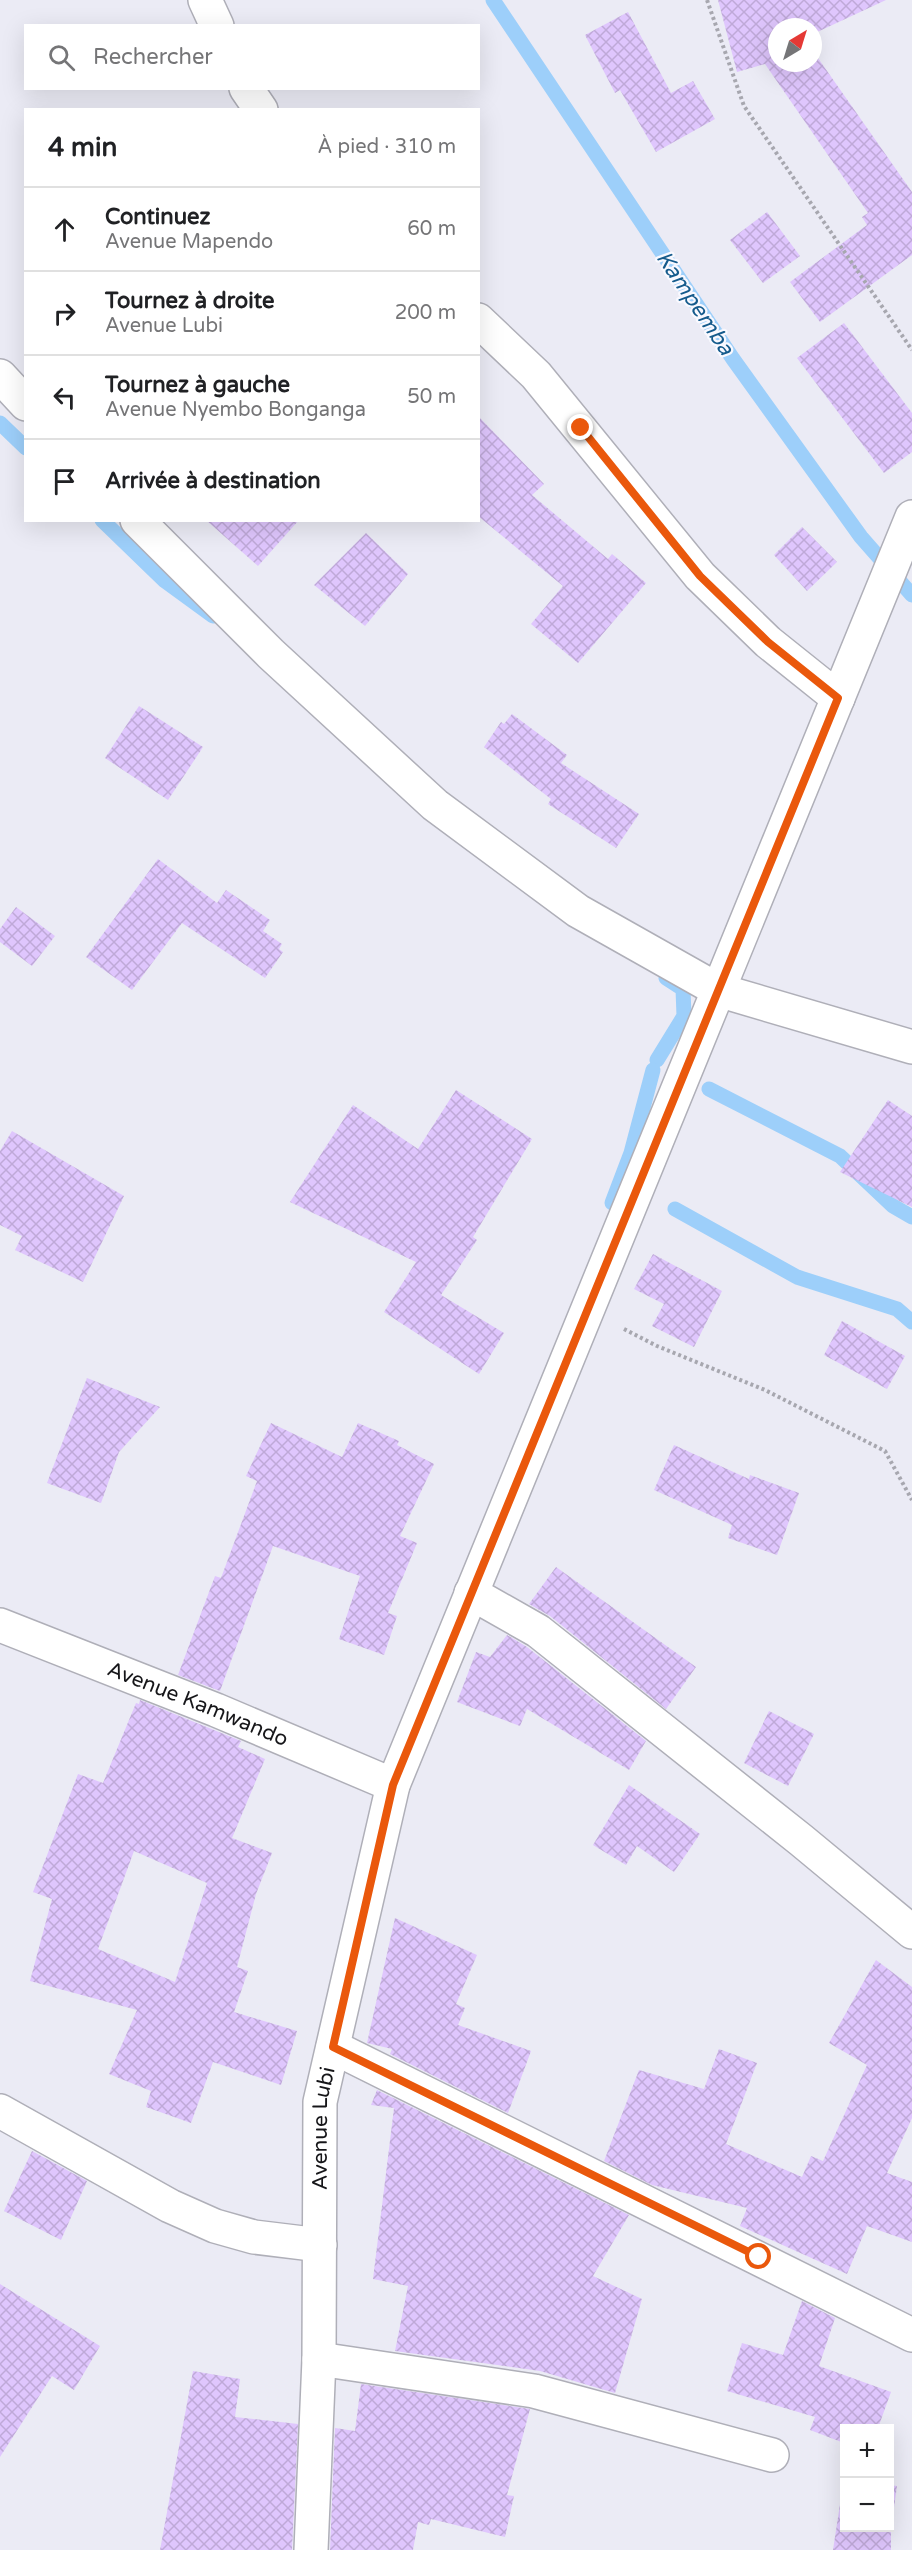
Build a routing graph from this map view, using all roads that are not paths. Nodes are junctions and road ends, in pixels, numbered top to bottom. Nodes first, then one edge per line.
1 (205, 0) edge
2 (216, 24) edge
3 (247, 90) edge
4 (260, 108) edge
5 (480, 322) edge
6 (0, 375) edge
7 (24, 402) edge
8 (912, 517) edge
9 (140, 522) edge
10 (838, 698) junction
11 (718, 990) junction
12 (912, 1047) edge
13 (471, 1593) junction
14 (0, 1625) edge
15 (393, 1785) junction
16 (912, 1932) edge
17 (333, 2047) junction
18 (0, 2111) edge
19 (320, 2245) junction
20 (912, 2334) edge
21 (319, 2359) junction
22 (772, 2455) dead end
23 (311, 2550) edge

1 - 2 street
3 - 4 street
5 - 10 street
6 - 7 street
8 - 10 street, Avenue Lubi
9 - 11 street
10 - 11 street, Avenue Lubi
11 - 12 street
11 - 13 street, Avenue Lubi
13 - 15 street, Avenue Lubi
13 - 16 street
14 - 15 street, Avenue Kamwando
15 - 17 street, Avenue Lubi
17 - 19 street, Avenue Lubi
17 - 20 street
18 - 19 street
19 - 21 street, Avenue Lubi
21 - 22 street
21 - 23 street, Avenue Lubi

